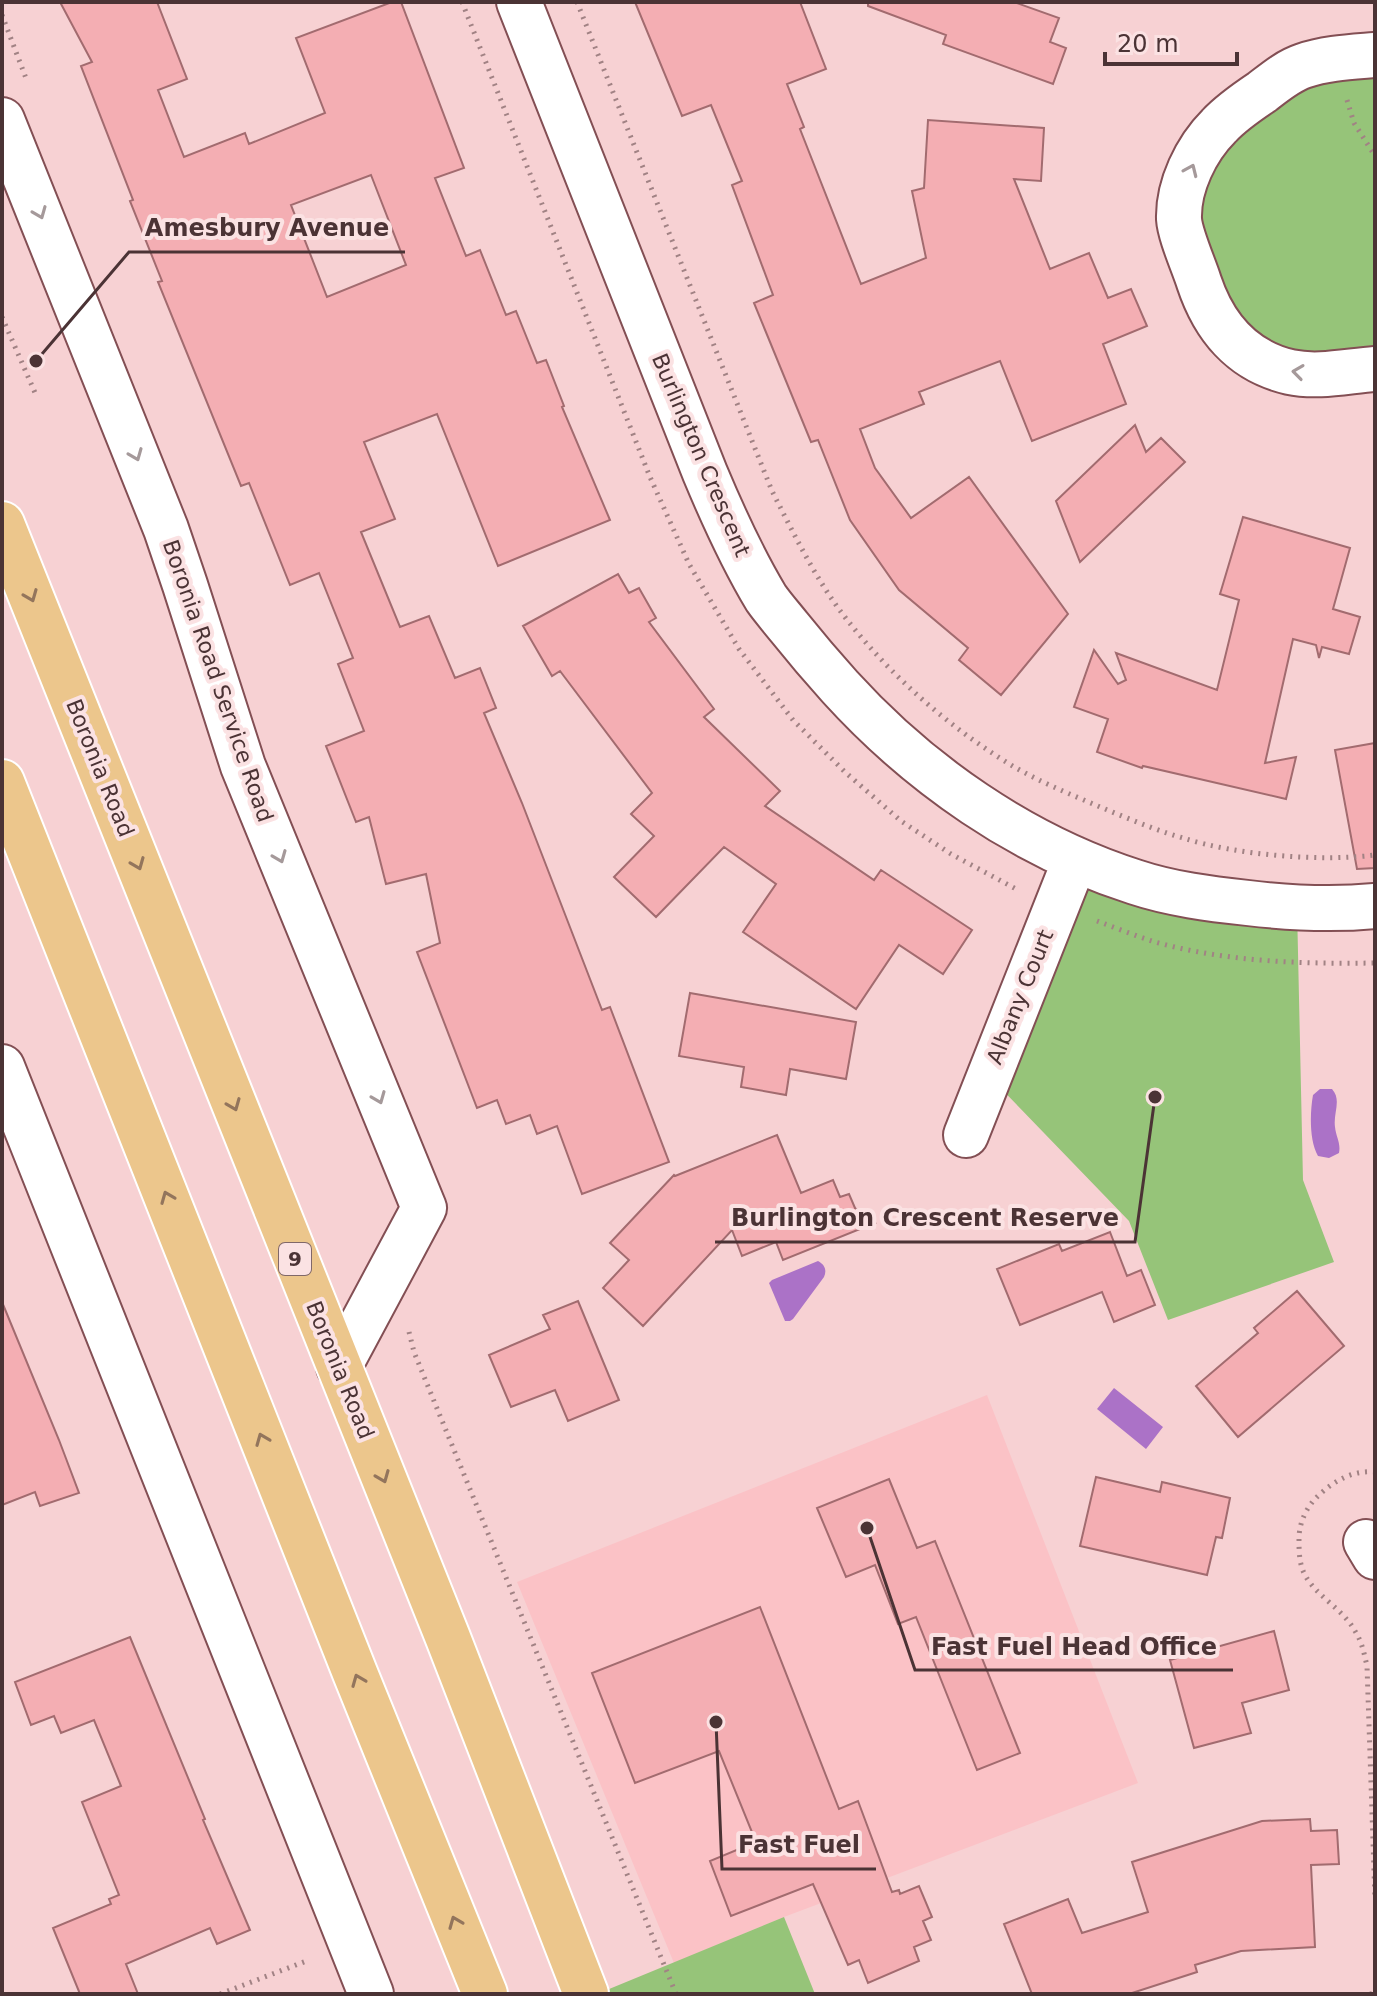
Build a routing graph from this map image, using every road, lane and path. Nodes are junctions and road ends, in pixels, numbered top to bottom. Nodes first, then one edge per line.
1 (519, 2) edge
2 (577, 2) edge
3 (1359, 57) edge
4 (5, 132) edge
5 (1375, 156) edge
6 (2, 317) edge
7 (1375, 369) edge
8 (36, 395) dead end
9 (2, 524) edge
10 (2, 782) edge
11 (1375, 855) edge
12 (1075, 860) junction
13 (1375, 906) edge
14 (1089, 919) dead end
15 (1375, 963) edge
16 (2, 1067) edge
17 (966, 1135) dead end
18 (409, 1324) dead end
19 (339, 1367) junction
20 (1375, 1472) edge
21 (1375, 1900) edge
22 (316, 1957) dead end
23 (360, 1991) edge
24 (220, 1994) edge
25 (485, 1994) edge
26 (586, 1994) edge
27 (676, 1994) edge

1 - 12 street, Burlington Crescent
2 - 11 path
3 - 5 path
7 -> 3 street
4 -> 19 street, Boronia Road Service Road
6 - 8 path
9 -> 19 main road, Boronia Road / 9
25 -> 10 main road
12 - 13 street, Burlington Crescent
12 - 17 street, Albany Court
14 - 15 path
16 - 23 street
18 - 27 path
19 -> 26 main road, Boronia Road / 9
20 - 21 path
22 - 24 path

